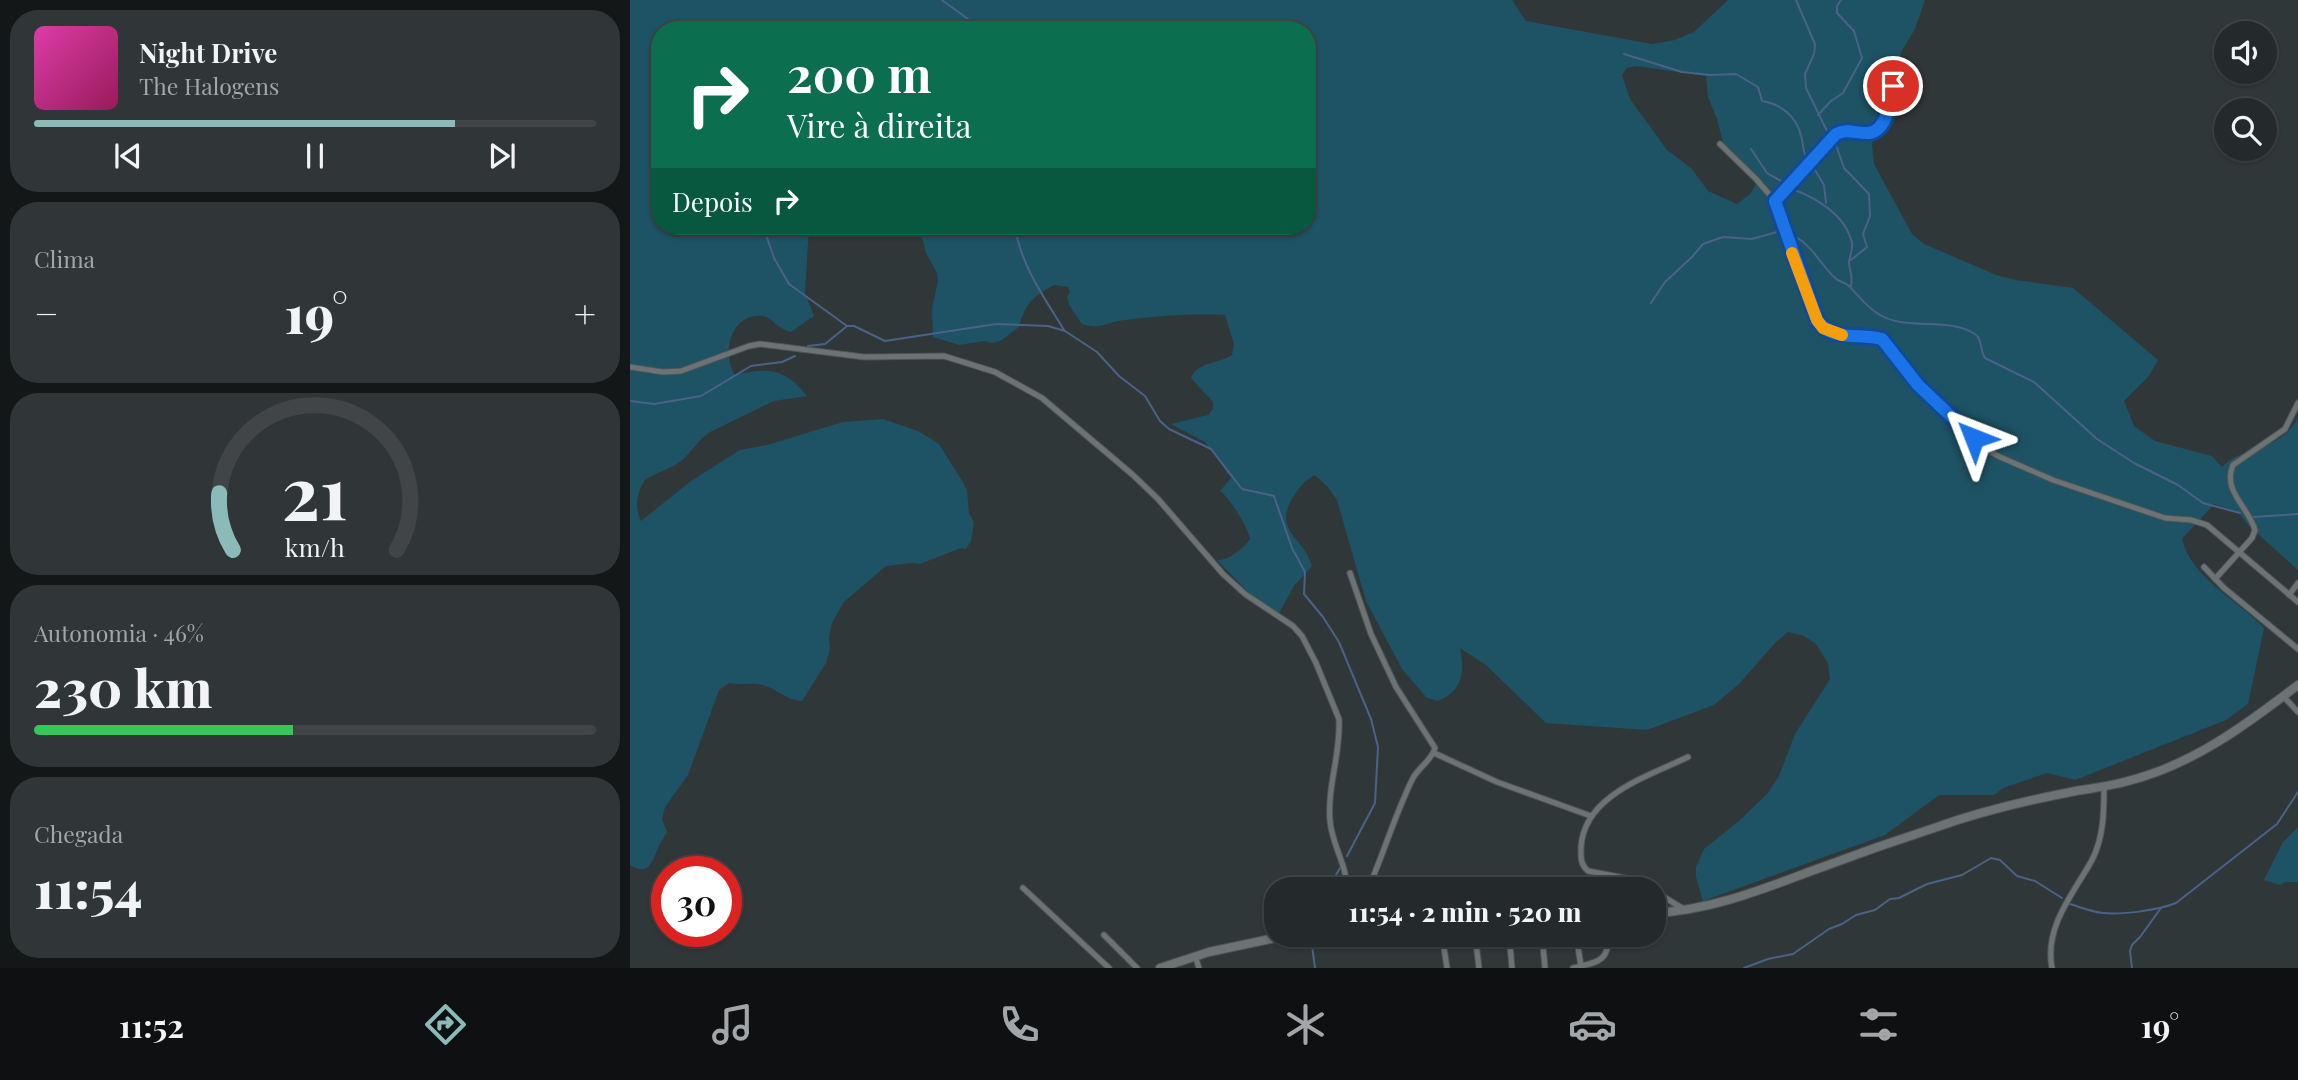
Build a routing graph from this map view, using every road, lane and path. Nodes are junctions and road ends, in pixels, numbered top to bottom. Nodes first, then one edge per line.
1 (1893, 86) dead end
2 (1720, 144) dead end
3 (1775, 201) junction
4 (630, 367) edge
5 (2298, 403) edge
6 (2239, 552) junction
7 (2204, 567) dead end
8 (1350, 573) dead end
9 (2214, 579) junction
10 (2298, 583) edge
11 (2289, 595) junction
12 (2298, 602) edge
13 (2298, 649) edge
14 (2298, 685) edge
15 (2283, 696) junction
16 (2298, 712) edge
17 (1434, 753) junction
18 (1688, 757) dead end
19 (2104, 786) junction
20 (1591, 817) junction
21 (1346, 877) edge
22 (1372, 877) edge
23 (1613, 877) edge
24 (1023, 888) dead end
25 (1666, 898) edge
26 (1685, 910) junction
27 (1666, 912) edge
28 (1104, 935) dead end
29 (1264, 941) edge
30 (1444, 947) edge
31 (1477, 947) edge
32 (1510, 947) edge
33 (1543, 947) edge
34 (1578, 947) edge
35 (1608, 947) edge
36 (1195, 956) junction
37 (1581, 966) junction
38 (1109, 968) edge
39 (1137, 968) edge
40 (1160, 968) edge
41 (1199, 968) edge
42 (1447, 968) edge
43 (1479, 968) edge
44 (1511, 968) edge
45 (1545, 968) edge
46 (1573, 968) edge
47 (2052, 968) edge

1 - 3 street
2 - 3 street
3 - 6 street
4 - 21 street
5 - 6 street
6 - 9 street
6 - 11 street
7 - 9 street
8 - 17 street
9 - 13 street
10 - 11 street
11 - 12 street
14 - 15 street
15 - 16 street
15 - 19 street
17 - 20 street
17 - 22 street
18 - 20 street
19 - 26 street
19 - 47 street
20 - 23 street
24 - 38 street
25 - 26 street
26 - 27 street
28 - 39 street
29 - 36 street
30 - 42 street
31 - 43 street
32 - 44 street
33 - 45 street
34 - 37 street
35 - 37 street
36 - 40 street
36 - 41 street
37 - 46 street

